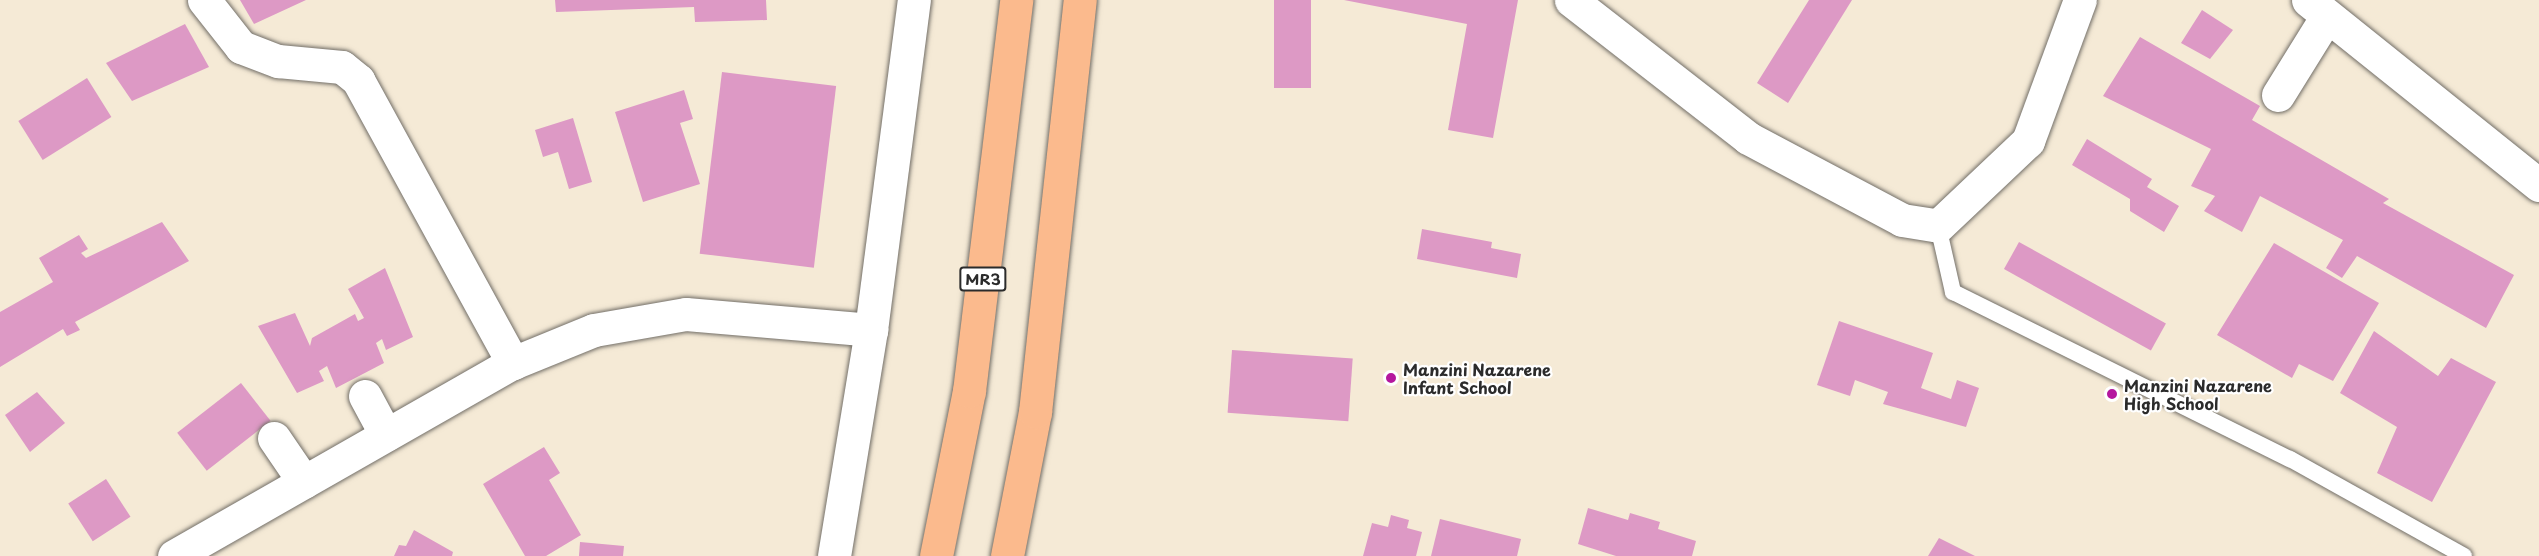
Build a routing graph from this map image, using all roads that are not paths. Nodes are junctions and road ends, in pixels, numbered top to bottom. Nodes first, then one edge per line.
1 (204, 0) edge
2 (914, 0) edge
3 (1016, 0) edge
4 (1080, 0) edge
5 (1571, 0) edge
6 (2080, 0) edge
7 (2317, 8) edge
8 (2278, 95) dead end
9 (2539, 185) edge
10 (1938, 226) junction
11 (871, 330) junction
12 (513, 363) junction
13 (365, 396) dead end
14 (386, 435) junction
15 (274, 438) dead end
16 (304, 482) junction
17 (174, 556) edge
18 (834, 556) edge
19 (936, 556) edge
20 (1007, 556) edge
21 (2464, 556) edge

1 - 12 street
2 - 11 street
3 - 19 highway, MR3
4 - 20 highway
5 - 10 street
6 - 10 street
7 - 8 street
7 - 9 street
10 - 21 lane
11 - 12 street
11 - 18 street
12 - 14 street
13 - 14 street
14 - 16 street
15 - 16 street
16 - 17 street

